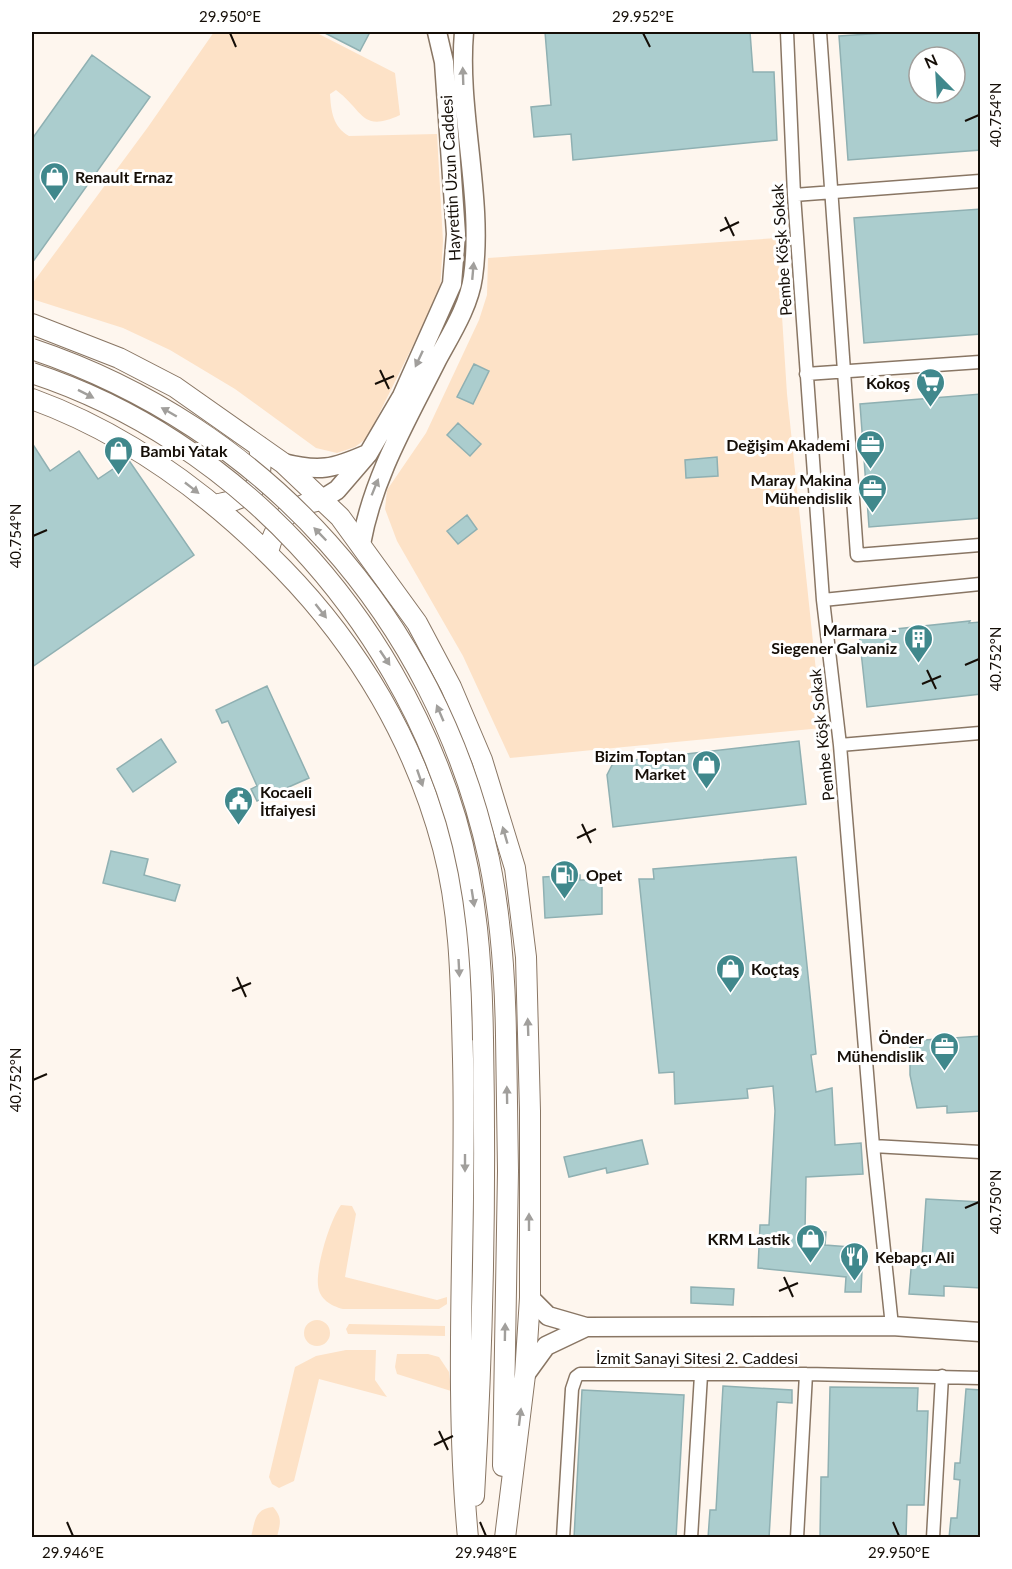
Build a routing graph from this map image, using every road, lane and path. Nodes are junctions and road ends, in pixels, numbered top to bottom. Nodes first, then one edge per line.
1 (437, 32) edge
2 (464, 32) edge
3 (787, 32) edge
4 (820, 32) edge
5 (981, 181) edge
6 (832, 192) junction
7 (794, 195) junction
8 (32, 324) edge
9 (32, 349) edge
10 (981, 363) edge
11 (844, 371) junction
12 (32, 373) edge
13 (806, 374) junction
14 (32, 399) edge
15 (259, 446) junction
16 (368, 454) junction
17 (283, 463) junction
18 (321, 500) junction
19 (214, 505) junction
20 (361, 544) junction
21 (981, 545) edge
22 (268, 552) junction
23 (981, 584) edge
24 (302, 586) junction
25 (823, 600) junction
26 (417, 623) junction
27 (348, 644) junction
28 (981, 733) edge
29 (840, 745) junction
30 (873, 1146) junction
31 (981, 1152) edge
32 (530, 1298) junction
33 (892, 1326) junction
34 (586, 1327) junction
35 (981, 1332) edge
36 (806, 1374) junction
37 (525, 1375) junction
38 (701, 1375) junction
39 (942, 1376) junction
40 (981, 1378) edge
41 (470, 1538) edge
42 (503, 1538) edge
43 (563, 1538) edge
44 (691, 1538) edge
45 (796, 1538) edge
46 (933, 1538) edge

1 -> 16 street, Hayrettin Uzun Caddesi
20 -> 2 street
3 - 7 street, Pembe Köşk Sokak
4 - 6 street
5 - 6 street
6 - 7 street
6 - 11 street
7 - 13 street, Pembe Köşk Sokak
8 - 15 main road
42 -> 9 main road, bridge
10 - 11 street
11 - 13 street
11 - 21 street
12 -> 41 main road, bridge
13 - 25 street, Pembe Köşk Sokak
14 -> 19 main road
15 - 17 main road
15 - 19 main road
16 - 17 street
16 - 18 street, Hayrettin Uzun Caddesi
17 - 18 main road
18 - 20 main road
18 - 22 main road
19 - 22 main road
20 - 24 main road
20 - 26 main road
22 - 24 main road
23 - 25 street
24 -> 27 main road
25 - 29 street, Pembe Köşk Sokak
26 - 27 main road
32 -> 26 main road
27 -> 41 main road
28 - 29 street
29 - 30 street, Pembe Köşk Sokak
30 - 31 street
30 - 33 street, Pembe Köşk Sokak
32 - 34 street
32 - 37 main road
33 - 34 street
33 - 35 street
34 - 37 street
36 - 38 street, İzmit Sanayi Sitesi 2. Caddesi
36 - 39 street, İzmit Sanayi Sitesi 2. Caddesi
36 - 45 street
42 -> 37 main road
38 - 43 street, İzmit Sanayi Sitesi 2. Caddesi
38 - 44 street
39 - 40 street, İzmit Sanayi Sitesi 2. Caddesi
39 - 46 street

